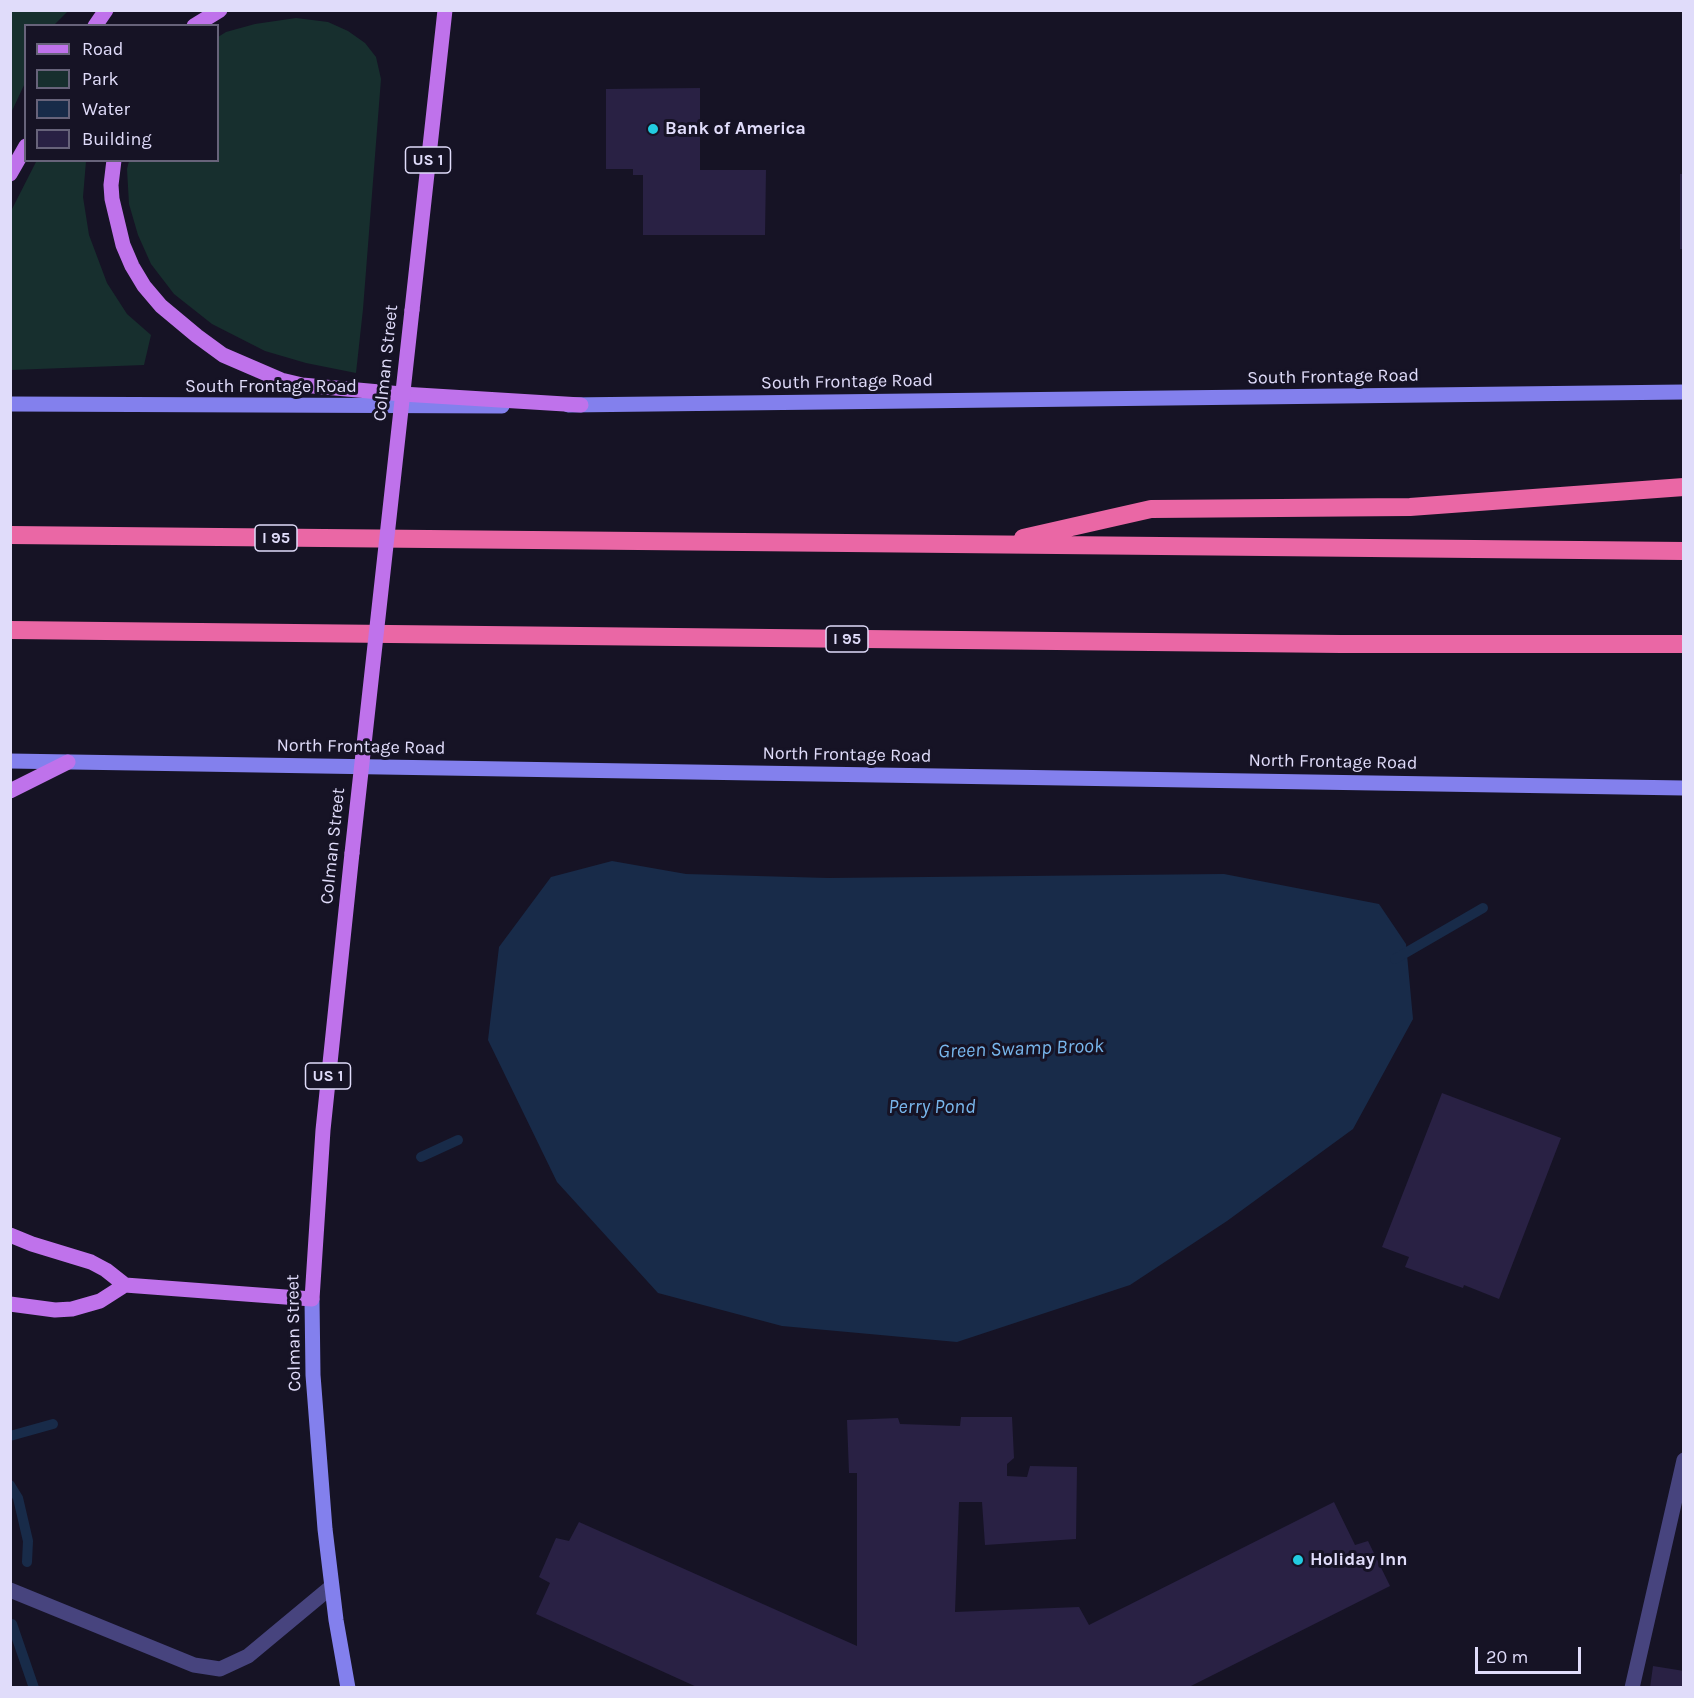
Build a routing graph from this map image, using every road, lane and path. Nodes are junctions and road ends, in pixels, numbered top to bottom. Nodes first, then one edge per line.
1 (106, 10) edge
2 (220, 10) edge
3 (445, 10) edge
4 (97, 24) edge
5 (197, 24) edge
6 (24, 150) edge
7 (114, 162) edge
8 (10, 174) edge
9 (1683, 392) edge
10 (10, 404) edge
11 (581, 405) junction
12 (1683, 487) edge
13 (10, 535) edge
14 (994, 545) junction
15 (1683, 551) edge
16 (10, 630) edge
17 (1683, 644) edge
18 (10, 761) edge
19 (68, 762) junction
20 (1683, 788) edge
21 (10, 791) edge
22 (10, 1235) edge
23 (125, 1285) junction
24 (312, 1299) junction
25 (10, 1304) edge
26 (1683, 1460) edge
27 (331, 1587) junction
28 (10, 1590) edge
29 (348, 1688) edge
30 (1632, 1688) edge

1 - 4 main road
2 - 5 main road
3 - 24 main road, Colman Street / US 1, bridge
6 - 8 main road
7 - 11 main road
9 - 11 main road, South Frontage Road
10 - 11 main road, South Frontage Road
12 - 14 highway
13 - 14 highway, I 95
14 - 15 highway, I 95
16 - 17 highway, I 95
18 - 19 main road, North Frontage Road
19 - 20 main road, North Frontage Road
19 - 21 main road
22 - 23 main road
23 - 24 main road
23 - 25 main road
24 - 27 main road, Colman Street
26 - 30 lane
27 - 28 lane
27 - 29 main road, Colman Street

